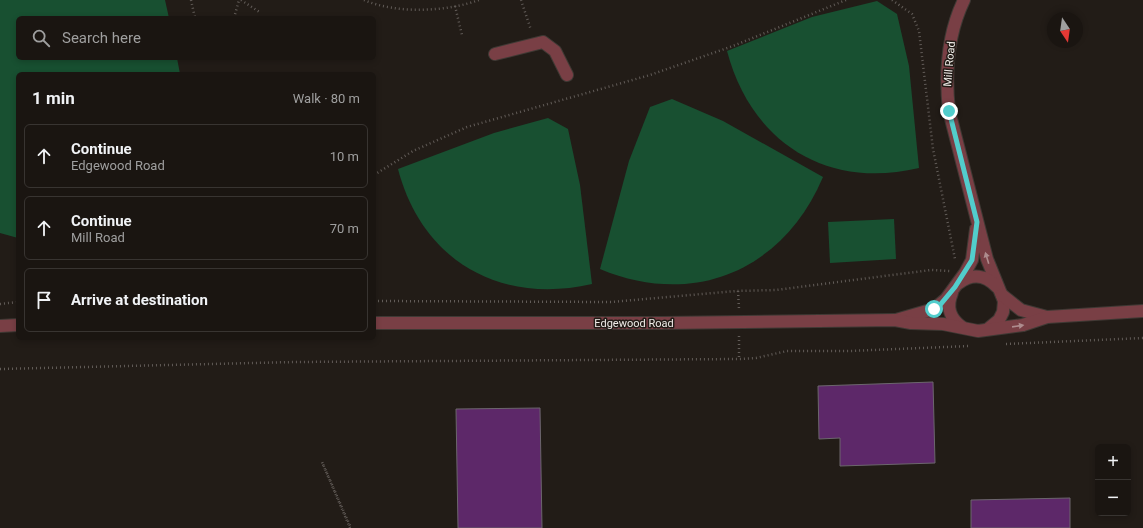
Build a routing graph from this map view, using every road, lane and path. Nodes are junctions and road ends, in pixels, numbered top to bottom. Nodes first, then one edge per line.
1 (191, 0) edge
2 (240, 0) edge
3 (364, 0) edge
4 (479, 0) edge
5 (521, 0) edge
6 (846, 0) edge
7 (892, 0) edge
8 (964, 0) edge
9 (455, 6) junction
10 (261, 13) dead end
11 (195, 16) edge
12 (235, 16) edge
13 (462, 35) dead end
14 (536, 44) junction
15 (495, 54) dead end
16 (567, 75) dead end
17 (376, 174) edge
18 (977, 222) junction
19 (955, 266) dead end
20 (952, 271) dead end
21 (956, 287) junction
22 (1001, 294) junction
23 (376, 301) edge
24 (16, 302) edge
25 (0, 304) edge
26 (1143, 311) edge
27 (1047, 317) junction
28 (895, 320) junction
29 (376, 323) edge
30 (16, 325) edge
31 (0, 326) edge
32 (963, 328) junction
33 (988, 329) junction
34 (1143, 338) edge
35 (998, 344) dead end
36 (975, 345) dead end
37 (0, 369) edge
38 (350, 528) edge

1 - 11 path
2 - 10 path
2 - 12 path
3 - 9 path
4 - 9 path
5 - 14 path
6 - 17 path
7 - 19 path
8 - 18 street, Mill Road
9 - 13 path
14 - 15 street
14 - 16 street
18 - 21 street, Mill Road
22 -> 18 street, Mill Road
20 - 23 path
21 - 22 street, Edgewood Road
21 - 28 street, Edgewood Road
21 - 32 street, Mill Road
22 - 27 street, Edgewood Road
22 - 33 street, Mill Road
24 - 25 path
26 - 27 street, Edgewood Road
33 -> 27 street, Edgewood Road
28 - 29 street, Edgewood Road
28 - 32 street, Edgewood Road
30 - 31 street
32 - 33 street, Edgewood Road
34 - 35 path
36 - 37 path
38 - 38 path

